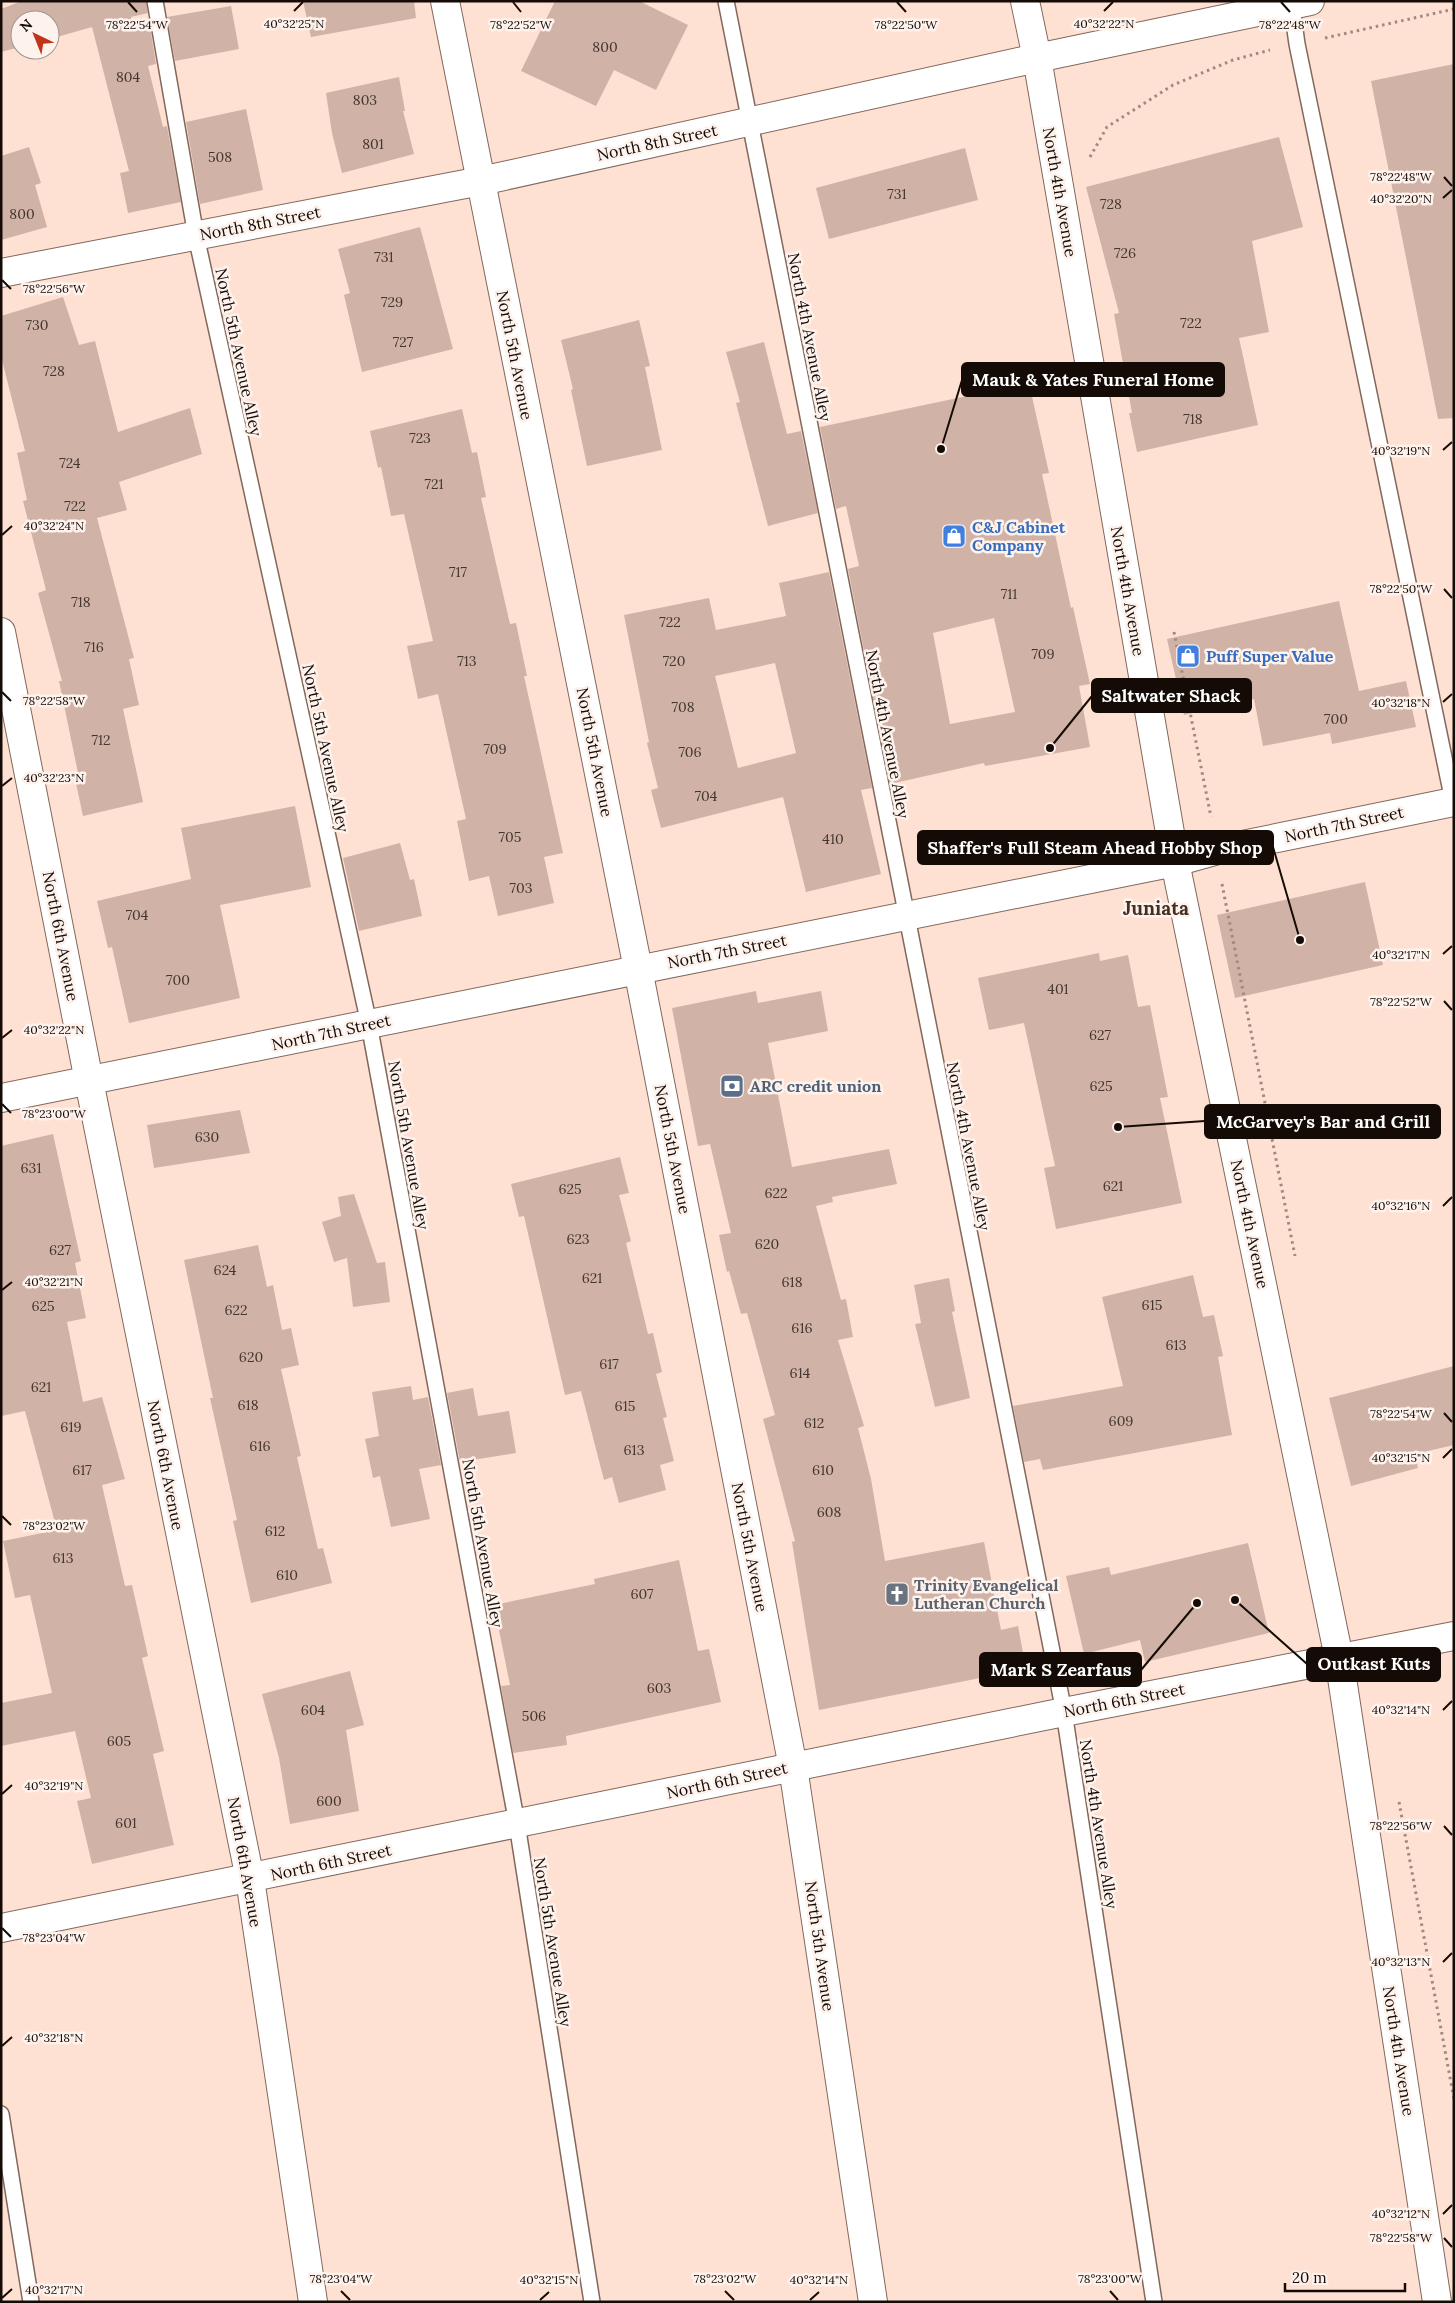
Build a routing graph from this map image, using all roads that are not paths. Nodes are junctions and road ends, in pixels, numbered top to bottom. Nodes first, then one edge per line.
1 (155, 1) edge
2 (446, 1) edge
3 (726, 1) edge
4 (1025, 1) edge
5 (1298, 2) edge
6 (1037, 58) junction
7 (750, 122) junction
8 (481, 181) junction
9 (196, 236) junction
10 (1, 273) edge
11 (1, 632) edge
12 (1453, 804) edge
13 (1175, 862) junction
14 (906, 916) junction
15 (638, 969) junction
16 (369, 1024) junction
17 (89, 1082) junction
18 (1, 1098) edge
19 (1454, 1636) edge
20 (1339, 1658) junction
21 (1064, 1712) junction
22 (793, 1767) junction
23 (517, 1824) junction
24 (250, 1879) junction
25 (1, 1928) edge
26 (1, 2114) edge
27 (31, 2302) edge
28 (313, 2302) edge
29 (592, 2302) edge
30 (873, 2302) edge
31 (1154, 2302) edge
32 (1437, 2302) edge

1 - 9 lane, North 5th Avenue Alley
2 - 8 street, North 5th Avenue
3 - 7 lane, North 4th Avenue Alley
4 - 6 street, North 4th Avenue
5 - 6 street, North 8th Street
5 - 12 lane
6 - 7 street, North 8th Street
6 - 13 street, North 4th Avenue
7 - 8 street, North 8th Street
7 - 14 lane, North 4th Avenue Alley
8 - 9 street, North 8th Street
8 - 15 street, North 5th Avenue
9 - 10 street, North 8th Street
9 - 16 lane, North 5th Avenue Alley
11 - 17 street, North 6th Avenue
12 - 13 street, North 7th Street
13 - 14 street, North 7th Street
13 - 20 street, North 4th Avenue
14 - 15 street, North 7th Street
14 - 21 lane, North 4th Avenue Alley
15 - 16 street, North 7th Street
15 - 22 street, North 5th Avenue
16 - 17 street, North 7th Street
16 - 23 lane, North 5th Avenue Alley
17 - 18 street, North 7th Street
17 - 24 street, North 6th Avenue
19 - 20 street, North 6th Street
20 - 21 street, North 6th Street
20 - 32 street, North 4th Avenue
21 - 22 street, North 6th Street
21 - 31 lane, North 4th Avenue Alley
22 - 23 street, North 6th Street
22 - 30 street, North 5th Avenue
23 - 24 street, North 6th Street
23 - 29 lane, North 5th Avenue Alley
24 - 25 street, North 6th Street
24 - 28 street, North 6th Avenue
26 - 27 lane

